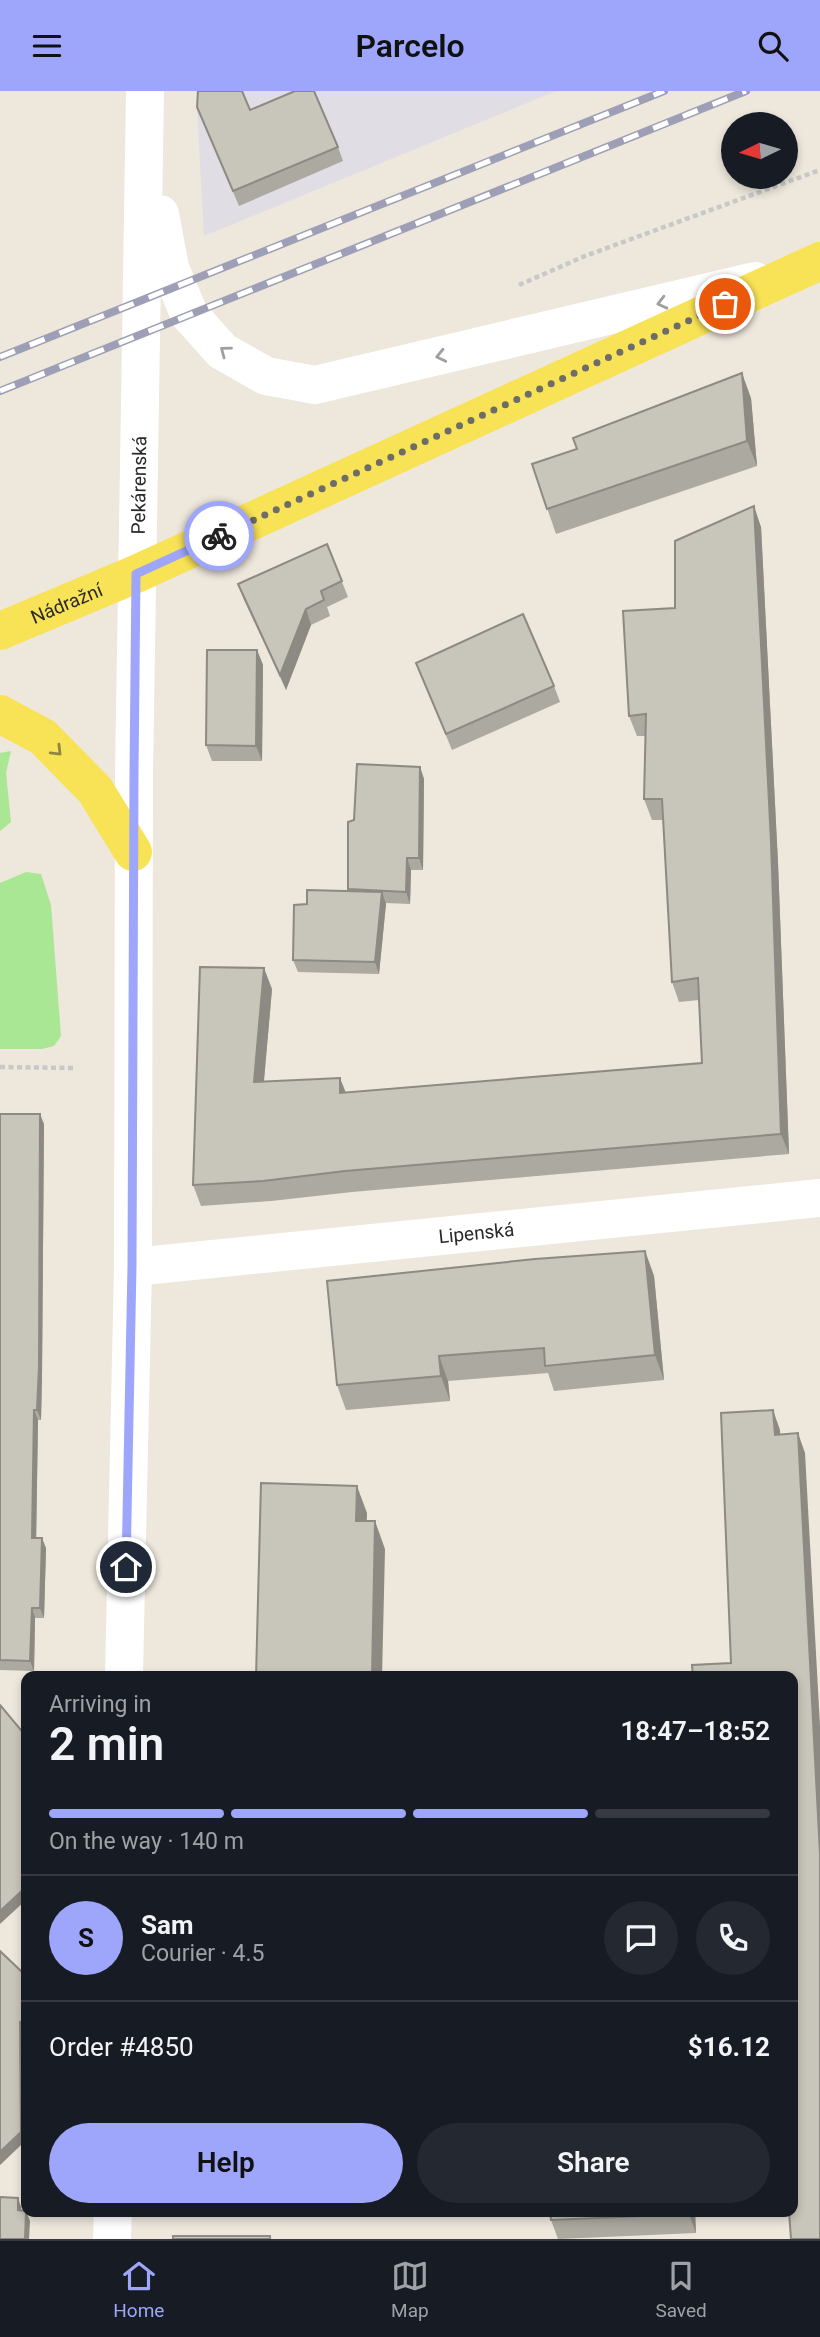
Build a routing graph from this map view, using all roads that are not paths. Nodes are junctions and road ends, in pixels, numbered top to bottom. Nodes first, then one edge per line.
1 (145, 91) edge
2 (146, 133) junction
3 (810, 265) edge
4 (136, 574) junction
5 (0, 631) edge
6 (0, 714) edge
7 (133, 852) junction
8 (820, 1198) edge
9 (132, 1266) junction
10 (124, 1671) edge
11 (113, 2217) edge
12 (112, 2239) edge

1 - 2 street, Pekárenská
3 -> 2 street
2 - 4 street, Pekárenská
3 - 4 main road, Nádražní
4 - 5 main road, Nádražní
4 - 7 street, Pekárenská
6 -> 7 main road
7 - 9 street, Pekárenská
8 - 9 street, Lipenská
9 - 10 street, Pekárenská
11 - 12 street

